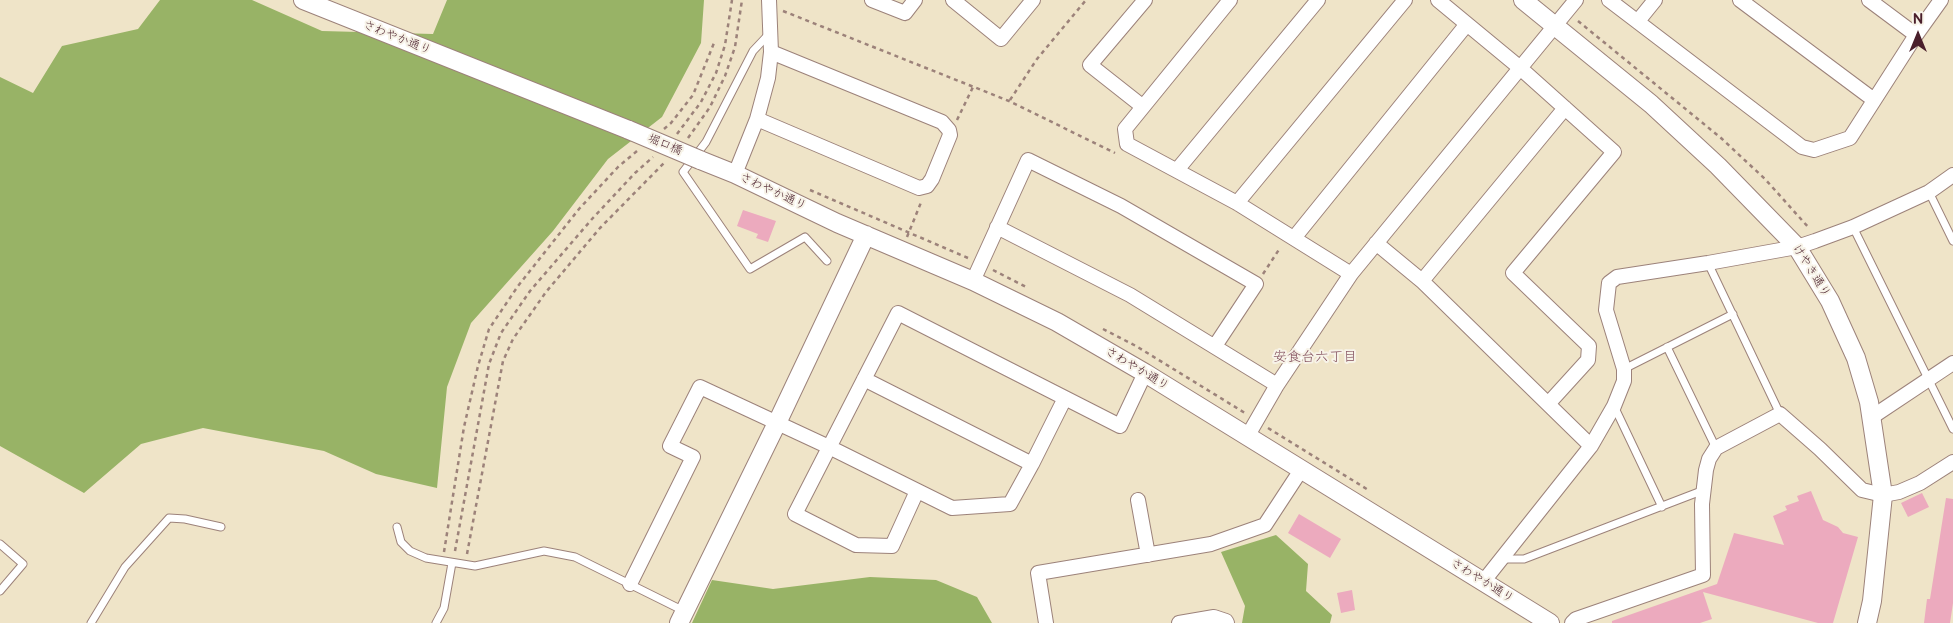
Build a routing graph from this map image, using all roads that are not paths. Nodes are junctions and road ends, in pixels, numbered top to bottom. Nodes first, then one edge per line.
1 (303, 0) edge
2 (769, 0) edge
3 (872, 0) edge
4 (915, 0) edge
5 (953, 0) edge
6 (1033, 0) edge
7 (1145, 0) edge
8 (1230, 0) edge
9 (1318, 0) edge
10 (1405, 0) edge
11 (1438, 0) edge
12 (1523, 0) edge
13 (1576, 0) edge
14 (1609, 0) edge
15 (1655, 0) edge
16 (1740, 0) edge
17 (1870, 0) edge
18 (1941, 0) edge
19 (1638, 21) junction
20 (1467, 24) junction
21 (1553, 26) junction
22 (771, 32) junction
23 (1916, 36) junction
24 (771, 52) junction
25 (1519, 67) junction
26 (1874, 100) junction
27 (1142, 106) junction
28 (1565, 108) junction
29 (758, 119) junction
30 (630, 130) joint
31 (700, 160) joint
32 (1177, 170) junction
33 (735, 174) junction
34 (1953, 175) edge
35 (1929, 192) junction
36 (1237, 203) junction
37 (997, 227) junction
38 (1853, 228) junction
39 (866, 235) junction
40 (1294, 238) junction
41 (1953, 241) edge
42 (1376, 243) junction
43 (1797, 246) junction
44 (827, 261) dead end
45 (1708, 263) junction
46 (1351, 274) junction
47 (973, 281) junction
48 (1422, 281) junction
49 (1733, 314) junction
50 (1215, 346) junction
51 (1667, 347) junction
52 (1953, 363) edge
53 (1624, 369) junction
54 (1145, 373) junction
55 (864, 379) junction
56 (1929, 379) junction
57 (1277, 386) junction
58 (1065, 398) junction
59 (1548, 404) junction
60 (1614, 406) junction
61 (1780, 414) junction
62 (1872, 418) junction
63 (777, 423) junction
64 (1953, 429) edge
65 (1247, 436) junction
66 (1591, 446) junction
67 (829, 447) junction
68 (1716, 448) junction
69 (1953, 462) edge
70 (1032, 464) junction
71 (1301, 470) junction
72 (1704, 490) junction
73 (917, 491) junction
74 (1883, 496) junction
75 (1138, 500) dead end
76 (1662, 508) junction
77 (221, 527) dead end
78 (397, 527) dead end
79 (0, 544) edge
80 (1148, 555) junction
81 (1502, 559) junction
82 (452, 563) junction
83 (1483, 582) junction
84 (630, 584) junction
85 (0, 590) edge
86 (682, 617) edge
87 (91, 623) edge
88 (436, 623) edge
89 (1046, 623) edge
90 (1178, 623) edge
91 (1227, 623) edge
92 (1550, 623) edge
93 (1572, 623) edge
94 (1867, 623) edge

1 - 30 street, さわやか通り
2 - 22 street
3 - 4 street
5 - 6 street
7 - 27 street
8 - 27 street
9 - 32 street
10 - 36 street
11 - 20 street
12 - 21 street, けやき通り
13 - 21 street
14 - 19 street
15 - 19 street
16 - 26 street
17 - 23 street
18 - 23 street
19 - 26 street
20 - 25 street
20 - 40 street
21 - 25 street
21 - 43 street, けやき通り
22 - 24 street
22 - 44 lane
23 - 26 street
24 - 29 street
24 - 29 street
25 - 28 street
25 - 42 street
27 - 32 street
28 - 48 street
28 - 59 street
29 - 33 street
30 - 31 street, 堀口橋, bridge
31 - 33 street, さわやか通り
32 - 36 street
33 - 39 street, さわやか通り
34 - 35 street
35 - 38 street
35 - 41 lane
36 - 40 street
37 - 47 street
37 - 50 street
37 - 50 street
38 - 43 street
38 - 56 lane
39 - 47 street, さわやか通り
39 - 63 street
40 - 46 street
42 - 46 street
42 - 48 street
43 - 45 street
43 - 62 street, けやき通り
45 - 49 lane
45 - 53 street
46 - 57 street
47 - 54 street, さわやか通り
48 - 59 street
49 - 51 lane
49 - 61 lane
50 - 57 street
51 - 53 lane
51 - 68 lane
52 - 56 street
53 - 60 street
54 - 58 street
54 - 65 street, さわやか通り
55 - 58 street
55 - 67 street
55 - 70 street
56 - 62 street
56 - 64 lane
57 - 65 street
58 - 70 street
59 - 66 street
60 - 66 street
60 - 76 lane
61 - 68 street
61 - 74 street
62 - 74 street, けやき通り
63 - 67 street
63 - 84 street
63 - 86 street
65 - 71 street, さわやか通り
66 - 81 street
67 - 73 street
67 - 73 street
68 - 72 street
69 - 74 street
70 - 73 street
71 - 80 street
71 - 83 street, さわやか通り
72 - 76 lane
72 - 93 street
74 - 94 street, けやき通り
75 - 80 street
76 - 81 lane
77 - 87 lane
78 - 82 lane
79 - 85 lane
80 - 89 street
81 - 83 street
82 - 84 lane
82 - 88 lane
83 - 92 street, さわやか通り
84 - 86 lane
90 - 91 street

